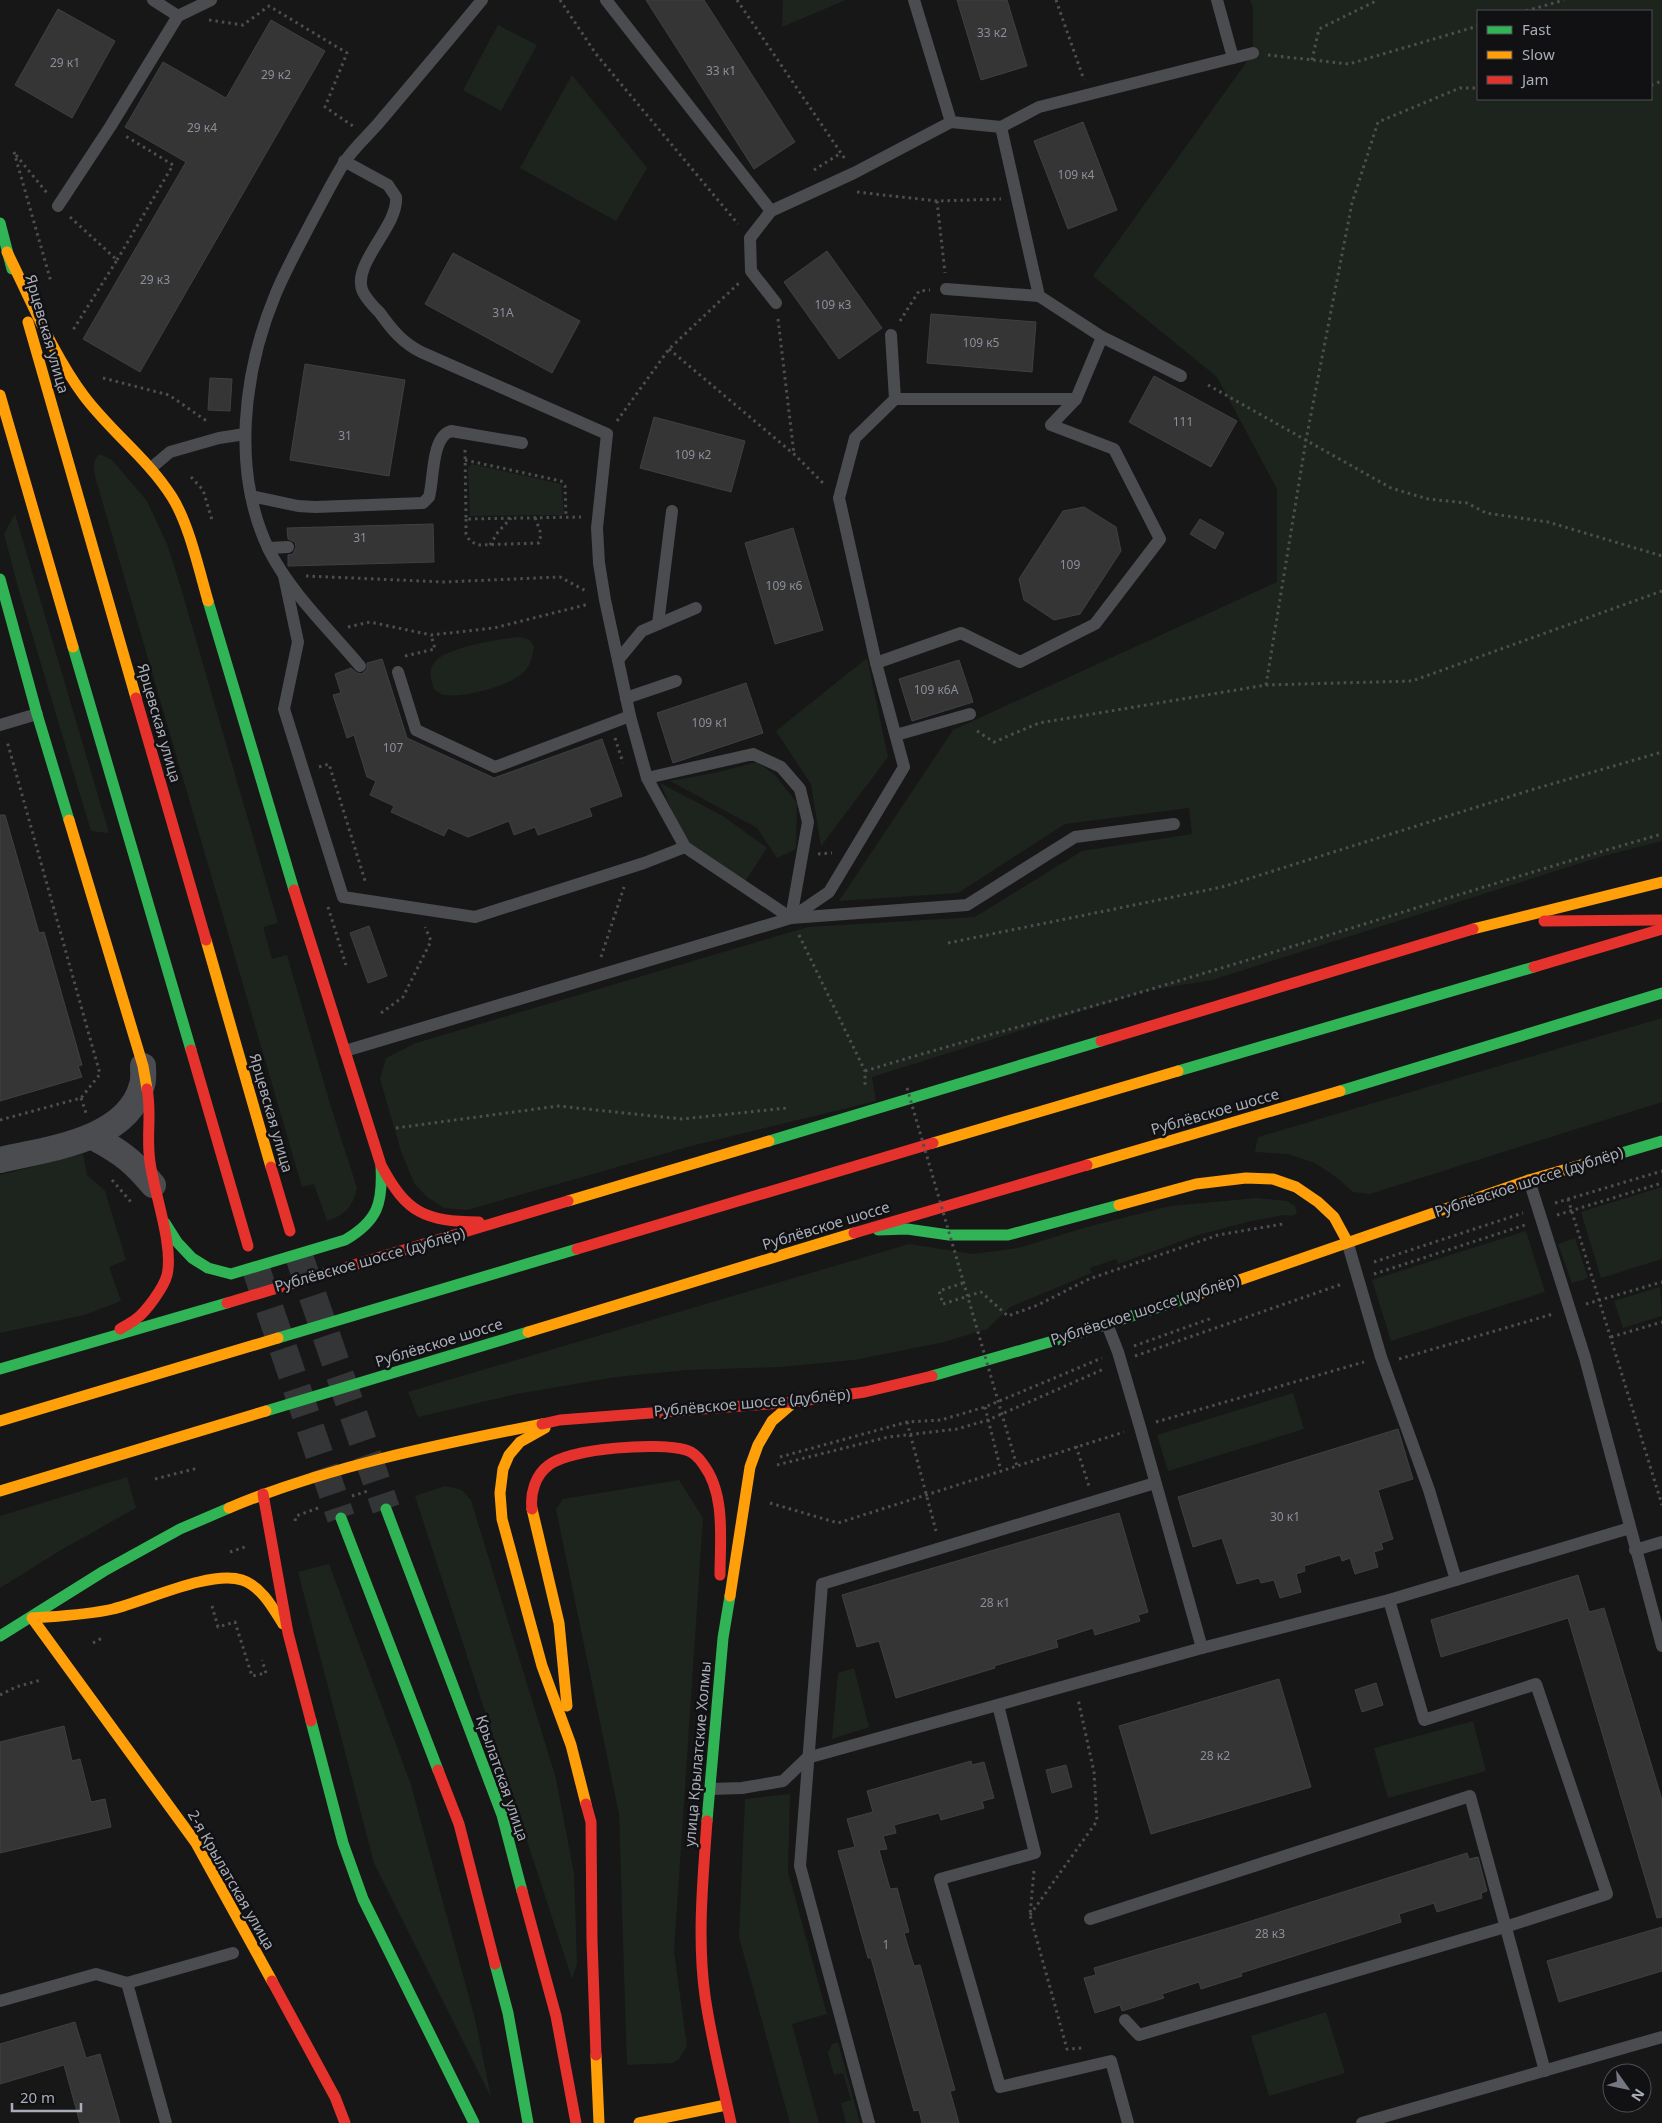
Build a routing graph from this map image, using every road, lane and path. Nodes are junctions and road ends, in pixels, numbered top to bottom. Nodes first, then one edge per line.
1 (153, 0) edge
2 (211, 0) edge
3 (482, 0) edge
4 (560, 0) edge
5 (606, 0) edge
6 (737, 0) edge
7 (914, 0) edge
8 (1056, 0) edge
9 (1217, 0) edge
10 (1378, 0) edge
11 (1564, 0) edge
12 (1529, 10) edge
13 (178, 16) junction
14 (1477, 26) edge
15 (1253, 53) joint
16 (1233, 58) junction
17 (1312, 60) junction
18 (1477, 88) edge
19 (1089, 94) junction
20 (951, 122) junction
21 (1001, 127) junction
22 (368, 136) junction
23 (129, 138) dead end
24 (14, 152) dead end
25 (344, 162) junction
26 (854, 173) junction
27 (820, 187) junction
28 (1016, 198) junction
29 (937, 201) junction
30 (58, 206) junction
31 (771, 211) junction
32 (0, 224) edge
33 (750, 238) junction
34 (7, 252) junction
35 (117, 260) junction
36 (751, 271) junction
37 (946, 289) junction
38 (1039, 296) junction
39 (776, 303) joint
40 (72, 330) dead end
41 (891, 336) joint
42 (1102, 337) junction
43 (669, 349) junction
44 (99, 376) dead end
45 (1181, 376) dead end
46 (1208, 384) dead end
47 (0, 395) edge
48 (895, 399) junction
49 (1076, 399) junction
50 (245, 434) junction
51 (464, 434) junction
52 (607, 434) junction
53 (219, 438) junction
54 (1306, 440) junction
55 (522, 443) dead end
56 (794, 455) junction
57 (465, 460) junction
58 (151, 468) junction
59 (251, 496) junction
60 (839, 498) junction
61 (672, 511) dead end
62 (566, 517) junction
63 (572, 517) dead end
64 (512, 518) junction
65 (535, 518) junction
66 (466, 519) junction
67 (490, 545) junction
68 (288, 547) dead end
69 (268, 548) junction
70 (1662, 556) edge
71 (284, 575) junction
72 (0, 579) edge
73 (1662, 591) edge
74 (605, 600) junction
75 (696, 608) dead end
76 (658, 624) junction
77 (330, 631) junction
78 (431, 635) junction
79 (618, 660) junction
80 (876, 664) junction
81 (360, 666) dead end
82 (398, 672) joint
83 (676, 681) dead end
84 (1266, 685) junction
85 (626, 698) junction
86 (37, 714) junction
87 (630, 716) junction
88 (964, 716) joint
89 (1, 724) edge
90 (896, 735) junction
91 (1662, 752) edge
92 (329, 764) dead end
93 (647, 778) junction
94 (1174, 824) dead end
95 (1662, 834) edge
96 (685, 847) junction
97 (853, 852) junction
98 (802, 855) junction
99 (630, 867) junction
100 (1662, 882) edge
101 (371, 901) junction
102 (418, 908) junction
103 (791, 918) junction
104 (1662, 920) edge
105 (1498, 921) junction
106 (1662, 929) edge
107 (948, 943) dead end
108 (595, 977) junction
109 (1662, 993) edge
110 (381, 1013) dead end
111 (345, 1051) junction
112 (143, 1066) junction
113 (865, 1071) junction
114 (907, 1088) dead end
115 (865, 1090) dead end
116 (788, 1107) dead end
117 (0, 1120) edge
118 (392, 1120) dead end
119 (93, 1137) junction
120 (1662, 1141) edge
121 (0, 1160) edge
122 (381, 1165) junction
123 (1529, 1180) junction
124 (1662, 1183) edge
125 (153, 1185) junction
126 (1568, 1199) dead end
127 (1571, 1210) junction
128 (163, 1220) junction
129 (1542, 1220) junction
130 (503, 1221) junction
131 (1283, 1224) dead end
132 (290, 1231) dead end
133 (862, 1231) junction
134 (1347, 1241) junction
135 (248, 1246) dead end
136 (1357, 1279) junction
137 (1662, 1282) edge
138 (963, 1283) junction
139 (1600, 1300) junction
140 (1570, 1309) junction
141 (1662, 1322) edge
142 (1107, 1324) junction
143 (108, 1336) junction
144 (1611, 1337) junction
145 (1382, 1360) junction
146 (1121, 1362) junction
147 (0, 1370) edge
148 (794, 1402) junction
149 (985, 1407) dead end
150 (560, 1420) junction
151 (988, 1420) junction
152 (0, 1422) edge
153 (907, 1422) dead end
154 (1140, 1427) junction
155 (910, 1434) junction
156 (1076, 1446) junction
157 (1017, 1466) junction
158 (769, 1467) dead end
159 (198, 1468) dead end
160 (1002, 1471) junction
161 (155, 1479) dead end
162 (1155, 1483) junction
163 (0, 1491) edge
164 (263, 1494) junction
165 (925, 1495) junction
166 (766, 1502) dead end
167 (1094, 1502) junction
168 (1662, 1505) edge
169 (386, 1509) tunnel mouth
170 (341, 1518) tunnel mouth
171 (1630, 1528) junction
172 (1662, 1542) edge
173 (941, 1548) junction
174 (1635, 1550) junction
175 (1456, 1580) junction
176 (1389, 1600) junction
177 (211, 1604) dead end
178 (32, 1618) junction
179 (288, 1633) junction
180 (0, 1636) edge
181 (723, 1638) junction
182 (1662, 1646) edge
183 (1202, 1648) junction
184 (262, 1660) dead end
185 (41, 1680) dead end
186 (1075, 1684) junction
187 (0, 1695) edge
188 (998, 1705) junction
189 (571, 1745) junction
190 (807, 1758) junction
191 (711, 1789) junction
192 (1035, 1853) junction
193 (1030, 1915) junction
194 (1090, 1919) dead end
195 (1505, 1927) junction
196 (233, 1953) dead end
197 (127, 1983) junction
198 (0, 2001) edge
199 (1125, 2020) dead end
200 (1662, 2037) edge
201 (1085, 2048) dead end
202 (1545, 2071) junction
203 (726, 2105) junction
204 (166, 2123) edge
205 (345, 2123) edge
206 (474, 2123) edge
207 (528, 2123) edge
208 (576, 2123) edge
209 (599, 2123) edge
210 (640, 2123) edge
211 (731, 2123) edge
212 (869, 2123) edge
213 (1128, 2123) edge
214 (1362, 2123) edge

1 - 13 lane
2 - 13 lane
3 - 22 lane
4 - 33 path
5 - 31 lane
6 - 26 path
7 - 20 lane
8 - 19 path
9 - 16 lane
10 - 17 path
11 - 12 path
13 - 22 path
13 - 30 lane
14 - 17 path
15 - 16 lane
15 - 17 path
16 - 19 lane
18 - 54 path
19 - 21 lane
20 - 21 lane
20 - 26 lane
21 - 28 lane
22 - 25 lane
23 - 35 path
24 - 30 path
25 - 50 lane
25 - 52 lane
26 - 27 lane
27 - 29 path
27 - 31 lane
28 - 29 path
28 - 38 lane
29 - 37 path
30 - 35 path
31 - 33 lane
32 - 34 main road, Ярцевская улица
33 - 36 lane
34 - 58 main road
34 - 132 main road, Ярцевская улица
35 - 40 path
36 - 39 lane
36 - 43 path
37 - 38 lane
37 - 41 path
38 - 42 lane
39 - 56 path
41 - 48 lane
42 - 45 lane
42 - 49 lane
43 - 52 path
43 - 56 path
44 - 53 path
46 - 54 path
47 - 135 main road
48 - 49 lane
48 - 60 lane
49 - 80 lane
50 - 53 lane
50 - 59 lane
51 - 55 lane
51 - 57 path
51 - 59 lane
52 - 74 lane
53 - 58 lane
54 - 70 path
54 - 84 path
56 - 60 path
57 - 62 path
57 - 66 path
58 - 111 main road
59 - 69 lane
60 - 80 lane
61 - 76 lane
62 - 63 path
62 - 65 path
64 - 65 path
64 - 66 path
64 - 67 path
65 - 67 path
66 - 67 path
68 - 69 lane
69 - 71 lane
71 - 74 path
71 - 77 lane
71 - 101 lane
72 - 86 main road
73 - 84 path
74 - 78 path
74 - 79 lane
75 - 76 lane
76 - 79 lane
77 - 78 path
77 - 81 lane
78 - 82 path
79 - 85 lane
80 - 90 lane
82 - 87 lane
83 - 85 lane
84 - 88 path
85 - 87 lane
86 - 89 lane
86 - 112 main road
87 - 93 lane
88 - 90 lane
89 - 117 path
90 - 97 lane
91 - 107 path
92 - 101 path
93 - 96 lane
93 - 98 lane
94 - 103 lane
95 - 113 path
96 - 99 lane
96 - 103 lane
97 - 98 path
97 - 103 lane
98 - 103 lane
99 - 102 lane
99 - 108 path
100 - 105 main road, Рублёвское шоссе (дублёр)
101 - 102 lane
102 - 110 path
103 - 108 lane
103 - 113 path
104 - 105 main road
105 - 130 main road, Рублёвское шоссе (дублёр)
106 - 152 main road
108 - 111 lane
109 - 133 main road, Рублёвское шоссе
111 - 122 main road
112 - 119 street
112 - 125 main road
113 - 115 path
114 - 138 path, bridge
116 - 118 path
119 - 121 street
119 - 125 street
120 - 123 main road, Рублёвское шоссе (дублёр)
122 - 128 main road
122 - 130 main road
123 - 129 lane
123 - 134 main road, Рублёвское шоссе (дублёр)
124 - 127 path
125 - 128 main road
126 - 127 path
127 - 129 path
127 - 139 path
128 - 143 main road
129 - 136 path
129 - 140 lane
130 - 143 main road, Рублёвское шоссе (дублёр)
131 - 138 path
133 - 134 main road
133 - 163 main road, Рублёвское шоссе
134 - 136 lane
134 - 142 main road, Рублёвское шоссе (дублёр)
136 - 145 lane
136 - 146 path
137 - 139 path
138 - 157 path, bridge
139 - 140 path
139 - 144 path
140 - 145 path
140 - 171 lane
141 - 144 path
142 - 146 lane
142 - 148 main road, Рублёвское шоссе (дублёр)
143 - 147 main road, Рублёвское шоссе (дублёр)
144 - 168 path
145 - 154 path
145 - 175 lane
146 - 151 path
146 - 154 lane
148 - 150 main road, Рублёвское шоссе (дублёр)
148 - 181 main road, улица Крылатские Холмы
149 - 151 path
150 - 164 main road, Рублёвское шоссе (дублёр)
150 - 189 main road
151 - 155 path
151 - 160 path
153 - 155 path
154 - 156 path
154 - 162 lane
155 - 158 path
155 - 165 path
156 - 157 path
156 - 167 path
157 - 160 path
159 - 161 path
160 - 165 path
162 - 167 lane
162 - 183 lane
164 - 178 main road, Рублёвское шоссе (дублёр)
164 - 179 main road
165 - 166 path
165 - 173 path
167 - 173 lane
169 - 208 main road, Крылатская улица
170 - 207 main road
171 - 174 lane
171 - 175 lane
172 - 174 lane
173 - 190 lane
174 - 182 lane
175 - 176 lane
176 - 183 lane
176 - 195 lane
177 - 184 path
178 - 179 main road
178 - 180 main road, Рублёвское шоссе (дублёр)
178 - 205 main road, 2-я Крылатская улица
179 - 206 main road
181 - 189 main road
181 - 191 main road, улица Крылатские Холмы
183 - 186 lane
185 - 187 path
186 - 188 lane
186 - 193 path
188 - 190 lane
188 - 192 lane
189 - 209 main road
190 - 191 lane
190 - 212 lane
191 - 203 main road, улица Крылатские Холмы
192 - 193 path
192 - 213 lane
193 - 201 path
194 - 195 lane
195 - 199 lane
195 - 202 lane
196 - 197 lane
197 - 198 lane
197 - 204 lane
200 - 202 lane
202 - 214 lane
203 - 210 main road
203 - 211 main road, улица Крылатские Холмы

